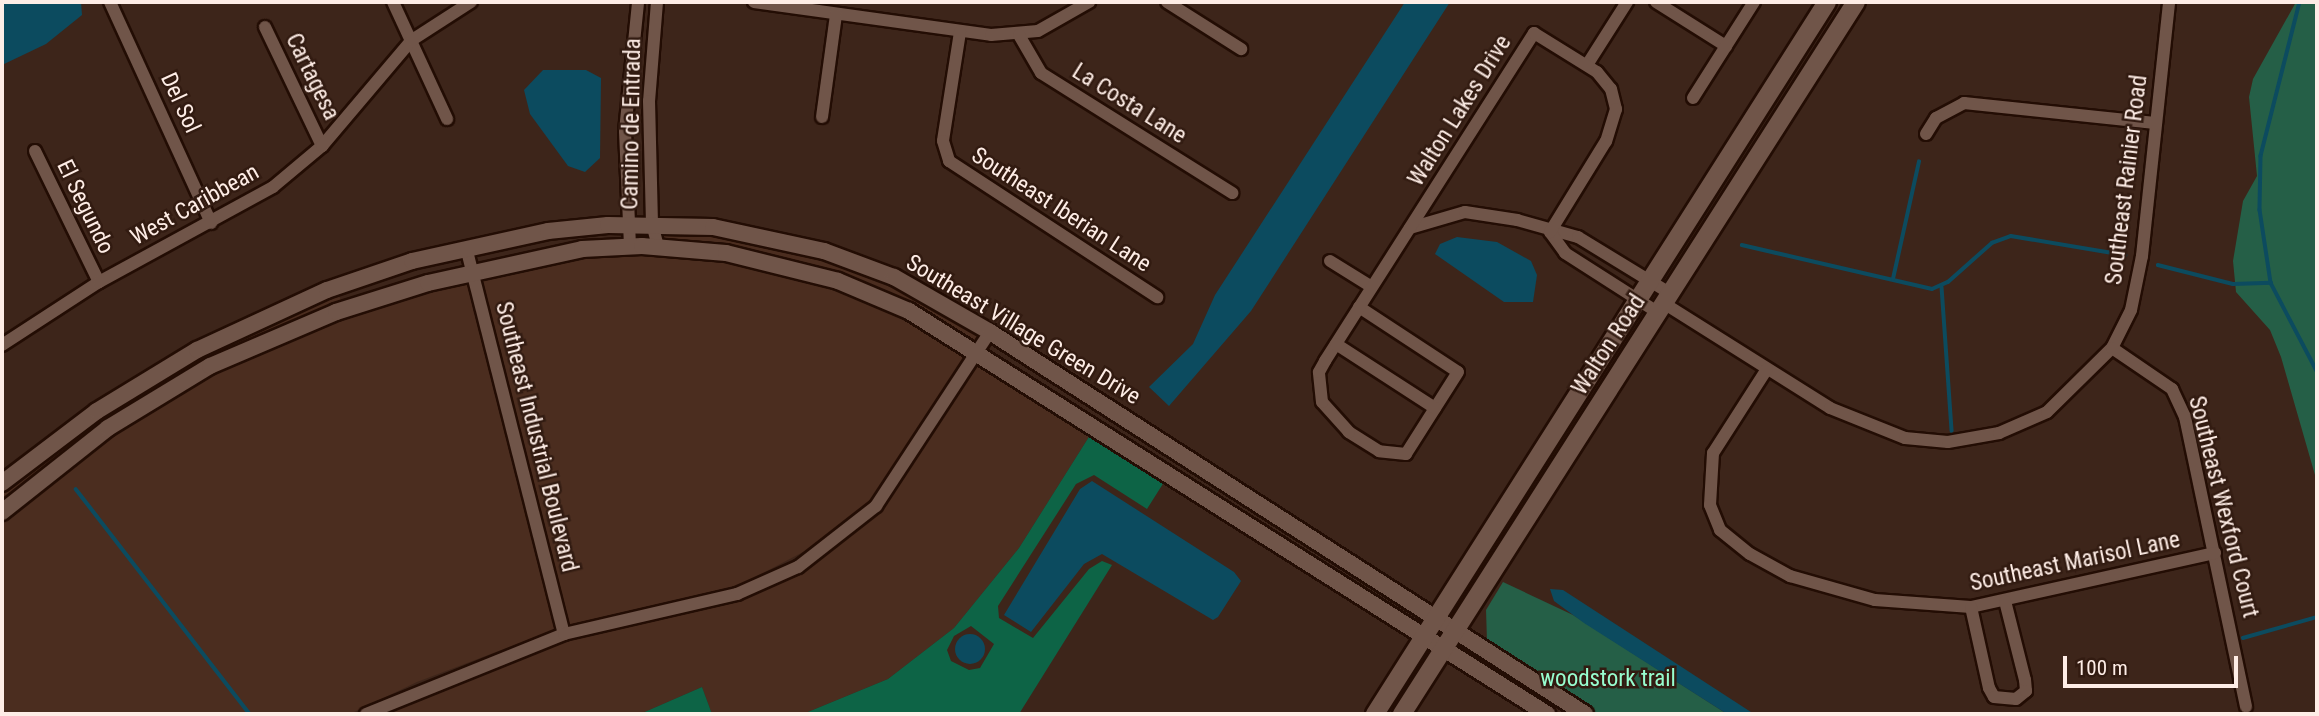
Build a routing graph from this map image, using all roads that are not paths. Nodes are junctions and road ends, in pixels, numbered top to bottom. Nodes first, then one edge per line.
1 (110, 2) edge
2 (393, 2) edge
3 (471, 2) edge
4 (638, 2) edge
5 (657, 2) edge
6 (754, 2) edge
7 (1089, 2) edge
8 (1167, 2) edge
9 (1627, 2) edge
10 (1656, 2) edge
11 (1754, 2) edge
12 (1827, 2) edge
13 (1857, 2) edge
14 (2169, 2) edge
15 (836, 15) junction
16 (265, 27) dead end
17 (960, 32) junction
18 (1020, 35) junction
19 (412, 40) junction
20 (1726, 46) junction
21 (1241, 49) dead end
22 (1587, 65) junction
23 (1693, 98) dead end
24 (822, 117) dead end
25 (447, 118) dead end
26 (2155, 122) junction
27 (1926, 134) dead end
28 (322, 146) junction
29 (35, 151) dead end
30 (1232, 193) dead end
31 (211, 223) junction
32 (630, 224) junction
33 (652, 224) junction
34 (1410, 228) junction
35 (1550, 232) junction
36 (630, 246) junction
37 (658, 247) junction
38 (467, 251) junction
39 (1330, 261) dead end
40 (472, 273) junction
41 (1650, 281) junction
42 (99, 282) junction
43 (342, 285) junction
44 (1372, 287) junction
45 (1157, 297) dead end
46 (1638, 299) junction
47 (1665, 304) junction
48 (1359, 307) junction
49 (349, 308) junction
50 (990, 332) junction
51 (1336, 344) junction
52 (2, 345) edge
53 (2112, 348) junction
54 (978, 352) junction
55 (1767, 369) junction
56 (1435, 408) junction
57 (2, 483) edge
58 (2, 512) edge
59 (2216, 553) junction
60 (2005, 601) junction
61 (1970, 607) junction
62 (1437, 616) junction
63 (1457, 629) junction
64 (564, 634) junction
65 (1424, 636) junction
66 (1444, 649) junction
67 (2246, 707) dead end
68 (366, 714) edge
69 (1374, 714) edge
70 (1402, 714) edge
71 (1547, 714) edge
72 (1585, 714) edge

1 - 31 street, Del Sol
2 - 19 street
3 - 19 street, West Caribbean
4 - 32 street, Camino de Entrada
5 - 33 street, Camino de Entrada
6 - 15 street
7 - 18 street
8 - 21 street
9 - 22 street
10 - 20 street
11 - 20 street
12 - 41 main road, Walton Road
13 - 47 main road, Walton Road
14 - 26 street, Southeast Rainier Road
15 - 17 street
15 - 24 street
16 - 28 street, Cartagesa
17 - 18 street
17 - 45 street, Southeast Iberian Lane
18 - 30 street, La Costa Lane
19 - 25 street
19 - 28 street, West Caribbean
20 - 23 street
22 - 34 street, Walton Lakes Drive
22 - 35 street, Walton Lakes Drive
26 - 27 street
26 - 53 street, Southeast Rainier Road
28 - 31 street, West Caribbean
29 - 42 street, El Segundo
31 - 42 street, West Caribbean
32 - 33 street, Southeast Village Green Drive
32 - 36 street, Camino de Entrada
32 - 38 street, Southeast Village Green Drive
33 - 37 street, Camino de Entrada
33 - 50 street, Southeast Village Green Drive
34 - 35 street, Walton Lakes Drive
34 - 44 street, Walton Lakes Drive
35 - 41 street, Walton Lakes Drive
35 - 46 street, Walton Lakes Drive
36 - 37 street, Southeast Village Green Drive
36 - 40 street, Southeast Village Green Drive
37 - 54 street, Southeast Village Green Drive
38 - 40 street, Southeast Industrial Boulevard
38 - 43 street, Southeast Village Green Drive
39 - 44 street
40 - 49 street, Southeast Village Green Drive
40 - 64 street, Southeast Industrial Boulevard
41 - 46 main road, Walton Road
41 - 47 street, Walton Lakes Drive
42 - 52 street, West Caribbean
43 - 49 street
43 - 57 street, Southeast Village Green Drive
44 - 48 street, Walton Lakes Drive
46 - 47 street, Walton Lakes Drive
46 - 62 main road, Walton Road
47 - 55 street, Southeast Rainier Road
47 - 63 main road, Walton Road
48 - 51 street, Walton Lakes Drive
48 - 56 street, Walton Lakes Drive
49 - 58 street, Southeast Village Green Drive
50 - 54 street
50 - 62 street, Southeast Village Green Drive
51 - 56 street
51 - 56 street, Walton Lakes Drive
53 - 55 street, Southeast Rainier Road
53 - 59 street, Southeast Wexford Court
54 - 64 street
54 - 65 street, Southeast Village Green Drive
55 - 61 street, Southeast Marisol Lane
59 - 60 street, Southeast Marisol Lane
59 - 67 street, Southeast Wexford Court
60 - 61 street, Southeast Marisol Lane
60 - 61 street
62 - 63 street, Southeast Village Green Drive
62 - 65 main road, Walton Road
63 - 66 main road, Walton Road
63 - 72 street, Southeast Village Green Drive
64 - 68 street
65 - 66 street, Southeast Village Green Drive
65 - 69 main road, Walton Road
66 - 70 main road, Walton Road
66 - 71 street, Southeast Village Green Drive

